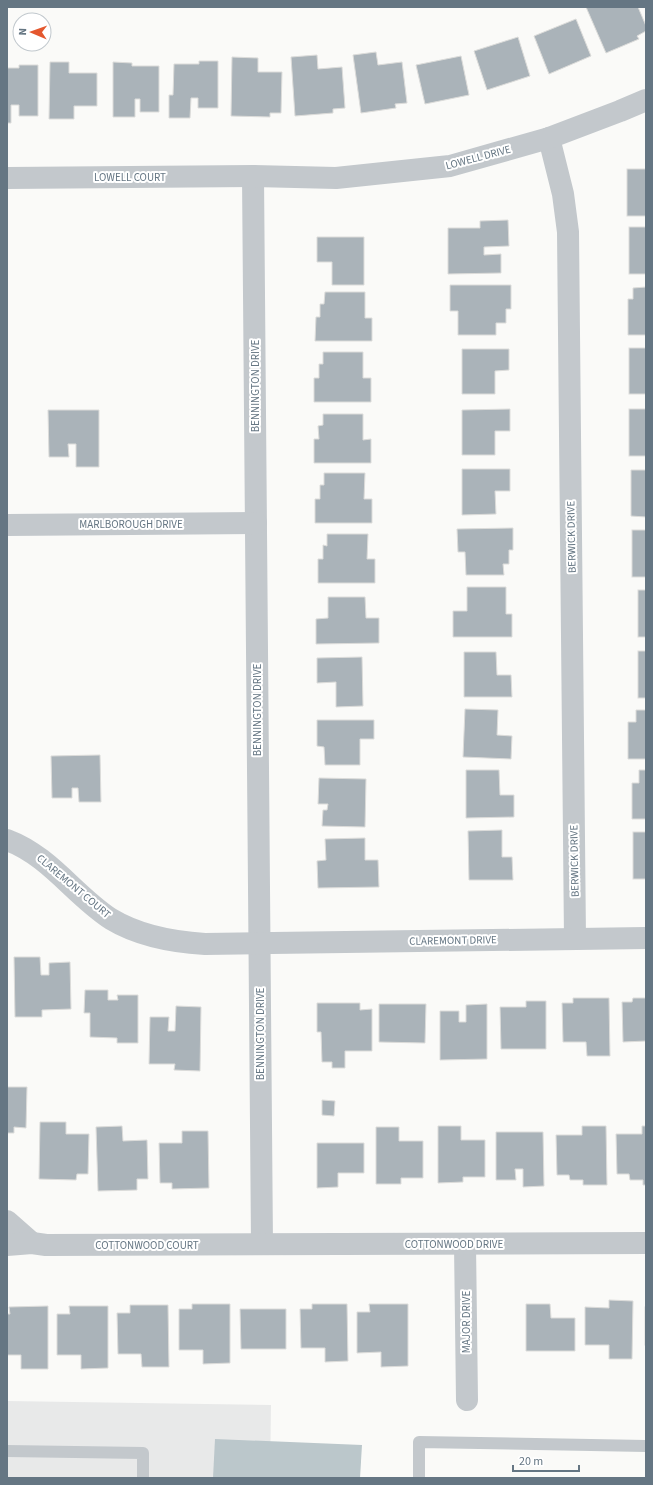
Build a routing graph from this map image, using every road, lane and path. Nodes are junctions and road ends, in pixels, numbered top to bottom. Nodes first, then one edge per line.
1 (646, 100) edge
2 (548, 138) junction
3 (253, 176) junction
4 (7, 178) edge
5 (256, 523) junction
6 (7, 525) edge
7 (7, 840) edge
8 (646, 938) edge
9 (575, 939) junction
10 (259, 943) junction
11 (7, 1221) edge
12 (32, 1243) junction
13 (646, 1243) edge
14 (262, 1244) junction
15 (465, 1244) junction
16 (7, 1245) edge
17 (466, 1400) dead end
18 (646, 1446) edge
19 (7, 1451) edge
20 (143, 1478) edge
21 (419, 1478) edge

1 - 2 street, LOWELL DRIVE
2 - 3 street, LOWELL DRIVE
2 - 9 street, BERWICK DRIVE
3 - 4 street, LOWELL COURT
3 - 5 street, BENNINGTON DRIVE
5 - 6 street, MARLBOROUGH DRIVE
5 - 10 street, BENNINGTON DRIVE
7 - 10 street, CLAREMONT COURT
8 - 9 street, CLAREMONT DRIVE
9 - 10 street, CLAREMONT DRIVE
10 - 14 street, BENNINGTON DRIVE
11 - 12 street
12 - 14 street, COTTONWOOD COURT
12 - 16 street, COTTONWOOD COURT
13 - 15 street, COTTONWOOD DRIVE
14 - 15 street, COTTONWOOD DRIVE
15 - 17 street, MAJOR DRIVE
18 - 21 lane
19 - 20 lane

